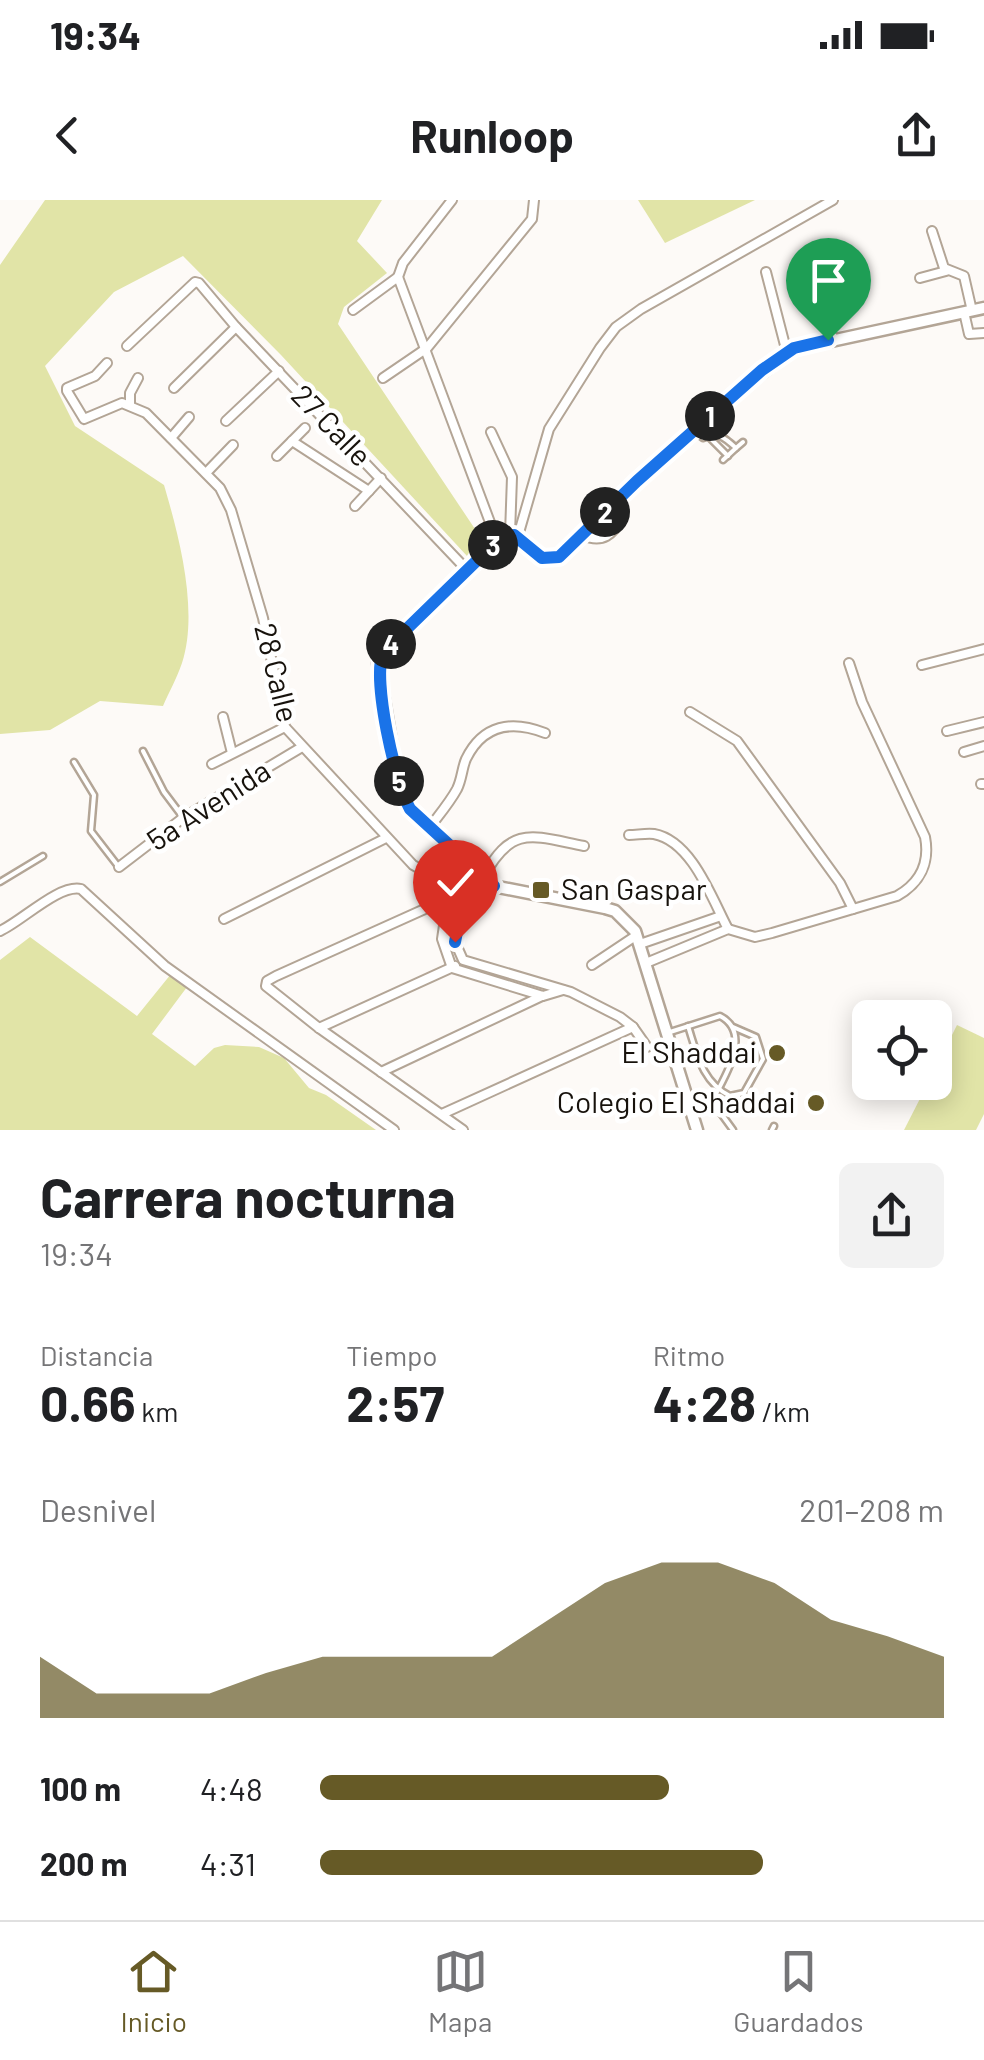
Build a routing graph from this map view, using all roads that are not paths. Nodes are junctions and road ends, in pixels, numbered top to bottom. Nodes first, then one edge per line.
1 (452, 200) edge
2 (534, 200) edge
3 (833, 200) edge
4 (932, 231) dead end
5 (946, 270) junction
6 (766, 272) dead end
7 (398, 277) junction
8 (920, 278) dead end
9 (352, 310) dead end
10 (974, 310) edge
11 (236, 327) junction
12 (984, 333) edge
13 (126, 346) dead end
14 (427, 348) junction
15 (787, 353) junction
16 (107, 363) dead end
17 (278, 371) junction
18 (138, 378) dead end
19 (383, 378) dead end
20 (174, 388) dead end
21 (126, 404) junction
22 (189, 418) dead end
23 (226, 421) dead end
24 (305, 428) dead end
25 (694, 430) junction
26 (491, 432) dead end
27 (708, 436) junction
28 (171, 438) junction
29 (292, 441) junction
30 (744, 442) dead end
31 (233, 445) dead end
32 (736, 448) junction
33 (277, 456) dead end
34 (206, 473) junction
35 (380, 478) junction
36 (369, 490) junction
37 (355, 506) dead end
38 (623, 516) dead end
39 (582, 535) junction
40 (514, 536) junction
41 (498, 540) junction
42 (467, 570) junction
43 (984, 650) edge
44 (850, 663) dead end
45 (922, 665) dead end
46 (690, 712) dead end
47 (223, 717) dead end
48 (984, 722) edge
49 (285, 727) junction
50 (946, 731) dead end
51 (545, 733) dead end
52 (984, 746) edge
53 (302, 747) junction
54 (144, 751) dead end
55 (964, 752) dead end
56 (232, 753) junction
57 (74, 762) dead end
58 (212, 764) dead end
59 (183, 818) junction
60 (430, 827) junction
61 (629, 836) dead end
62 (386, 838) junction
63 (584, 846) dead end
64 (44, 856) dead end
65 (119, 867) joint
66 (484, 876) junction
67 (451, 878) junction
68 (467, 881) junction
69 (0, 882) edge
70 (494, 886) junction
71 (447, 899) junction
72 (853, 909) junction
73 (721, 916) junction
74 (224, 919) dead end
75 (728, 928) junction
76 (0, 931) edge
77 (638, 939) junction
78 (463, 960) junction
79 (646, 963) junction
80 (592, 966) dead end
81 (452, 968) junction
82 (547, 983) junction
83 (563, 990) junction
84 (543, 996) junction
85 (688, 1026) junction
86 (633, 1027) junction
87 (734, 1027) junction
88 (320, 1028) junction
89 (667, 1033) junction
90 (647, 1046) dead end
91 (381, 1072) junction
92 (718, 1090) junction
93 (712, 1100) junction
94 (691, 1108) junction
95 (442, 1114) junction
96 (394, 1130) edge
97 (463, 1130) edge
98 (697, 1130) edge
99 (732, 1130) edge

1 - 7 street
2 - 14 street
3 - 40 street
4 - 5 street
5 - 8 street
5 - 10 street
6 - 15 street
7 - 9 street
7 - 14 street
10 - 12 street
10 - 15 street
11 - 13 street, 27 Calle
11 - 17 street, 27 Calle
11 - 20 street
14 - 19 street
14 - 41 street
15 - 25 street
16 - 21 street
17 - 23 street
17 - 35 street, 27 Calle
18 - 21 street
21 - 28 street, 28 Calle
22 - 28 street
24 - 29 street
25 - 27 lane
25 - 39 street
26 - 40 street
27 - 32 lane
27 - 32 lane
28 - 34 street, 28 Calle
29 - 33 street
29 - 36 street
30 - 32 lane
31 - 34 street
34 - 49 street, 28 Calle
35 - 36 street
35 - 42 street, 27 Calle
36 - 37 street
38 - 39 street
39 - 40 street
40 - 41 street
41 - 42 street
42 - 60 street
43 - 45 street
44 - 72 street
46 - 72 street
47 - 56 street
48 - 50 street
49 - 53 street, 28 Calle
49 - 56 street
51 - 60 street
52 - 55 street
53 - 59 street, 5a Avenida
53 - 62 street, 28 Calle
54 - 59 lane
56 - 58 street
57 - 65 lane
59 - 65 street, 5a Avenida
60 - 66 street
61 - 73 street
62 - 67 street, 28 Calle
62 - 74 street
63 - 66 street
64 - 69 lane
66 - 70 street
67 - 68 street, 28 Calle
67 - 71 street
68 - 70 street, 28 Calle
68 - 78 street
70 - 77 street
71 - 81 street
71 - 88 street
72 - 75 street
73 - 75 street
73 - 77 street
75 - 79 street
76 - 96 street
77 - 79 street
77 - 80 street
78 - 81 street
78 - 82 street
79 - 89 street
81 - 84 street
81 - 88 street
82 - 83 street
82 - 84 street
83 - 84 street
83 - 86 street
84 - 91 street
85 - 87 lane
85 - 89 lane
85 - 92 lane
86 - 90 street
86 - 95 street
87 - 92 lane
87 - 92 lane
88 - 91 street
89 - 94 street
91 - 95 street
92 - 93 lane
93 - 94 lane
93 - 99 lane
94 - 98 street
95 - 97 street

